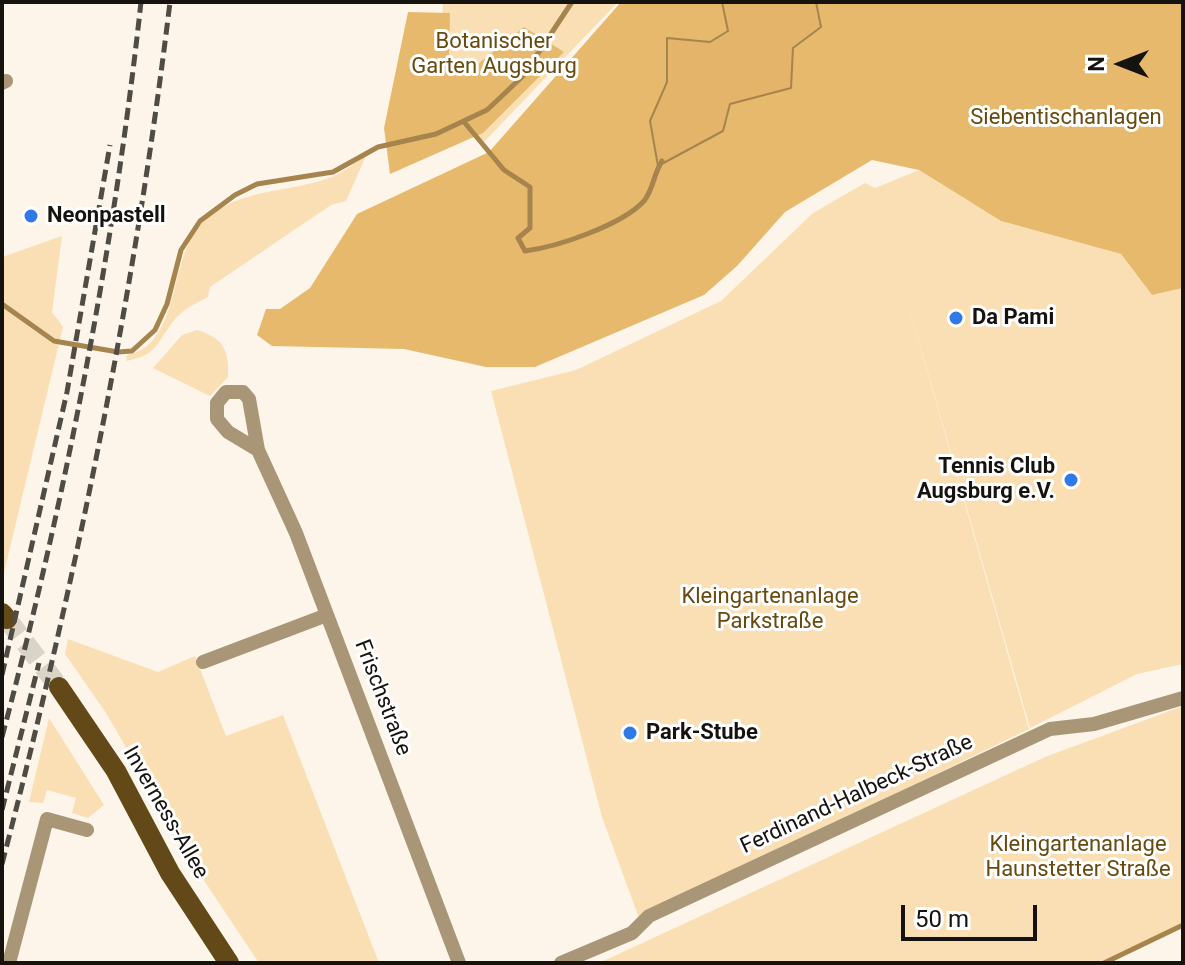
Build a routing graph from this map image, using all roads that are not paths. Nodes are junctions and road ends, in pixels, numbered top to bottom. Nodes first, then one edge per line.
1 (258, 450) dead end
2 (327, 615) junction
3 (203, 662) dead end
4 (59, 687) tunnel mouth
5 (1183, 698) edge
6 (87, 830) dead end
7 (9, 963) edge
8 (229, 963) edge
9 (459, 963) edge
10 (561, 963) edge

1 - 2 street, Frischstraße
2 - 3 street
2 - 9 street, Frischstraße
4 - 8 main road, Inverness-Allee
5 - 10 street, Ferdinand-Halbeck-Straße
6 - 7 street

